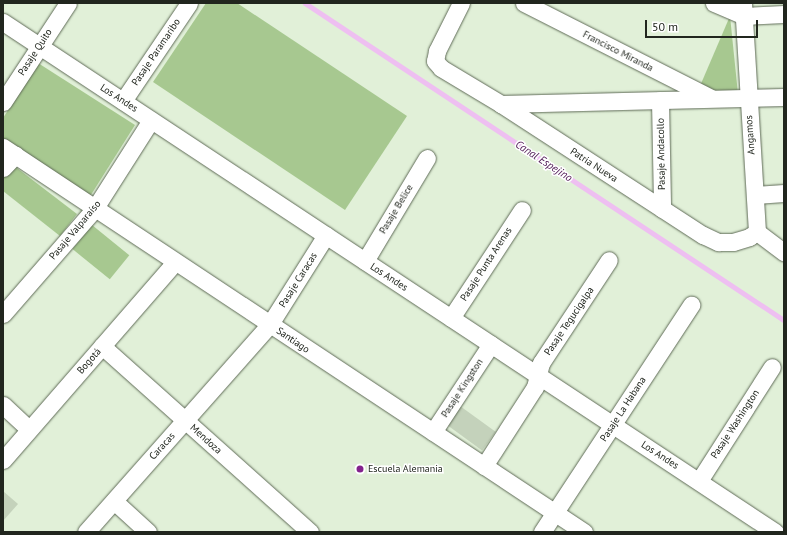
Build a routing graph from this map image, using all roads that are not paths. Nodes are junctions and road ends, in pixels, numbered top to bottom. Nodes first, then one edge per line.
1 (68, 3) edge
2 (188, 3) edge
3 (461, 3) edge
4 (524, 3) edge
5 (714, 3) edge
6 (743, 9) edge
7 (784, 14) edge
8 (3, 22) edge
9 (39, 46) junction
10 (784, 97) edge
11 (748, 98) junction
12 (713, 99) junction
13 (660, 100) junction
14 (123, 101) junction
15 (3, 102) edge
16 (501, 104) junction
17 (151, 120) junction
18 (9, 151) edge
19 (427, 158) dead end
20 (3, 168) edge
21 (784, 193) edge
22 (755, 195) junction
23 (95, 208) junction
24 (662, 209) junction
25 (522, 210) dead end
26 (757, 232) junction
27 (326, 235) junction
28 (784, 252) edge
29 (609, 260) dead end
30 (365, 261) junction
31 (175, 262) junction
32 (691, 305) dead end
33 (3, 314) edge
34 (451, 318) junction
35 (270, 324) junction
36 (491, 344) junction
37 (102, 346) junction
38 (772, 367) dead end
39 (538, 375) junction
40 (3, 406) edge
41 (185, 420) junction
42 (613, 425) junction
43 (29, 429) junction
44 (433, 432) junction
45 (3, 460) edge
46 (484, 466) junction
47 (699, 481) junction
48 (114, 501) junction
49 (555, 513) junction
50 (766, 529) edge
51 (86, 532) edge
52 (148, 532) edge
53 (310, 532) edge
54 (542, 532) edge
55 (584, 532) edge

1 - 9 street, Pasaje Quito
2 - 14 street, Pasaje Paramaribo
3 - 16 street, Patria Nueva
4 - 12 street, Francisco Miranda
5 - 6 street
6 - 7 street
6 - 11 street, Angamos
8 - 9 street, Los Andes
9 - 14 street, Los Andes
9 - 15 street, Pasaje Quito
10 - 11 street, Francisco Miranda
11 - 12 street, Francisco Miranda
11 - 22 street, Angamos
12 - 13 street, Francisco Miranda
13 - 16 street, Francisco Miranda
13 - 24 street, Pasaje Andacollo
14 - 17 street, Los Andes
16 - 24 street, Patria Nueva
17 - 23 street, Pasaje Valparaíso
17 - 27 street, Los Andes
18 - 20 street
18 - 23 street, Santiago
19 - 30 street, Pasaje Belice
21 - 22 street
22 - 26 street, Angamos
23 - 31 street, Santiago
23 - 33 street, Pasaje Valparaíso
24 - 26 street, Patria Nueva
25 - 34 street, Pasaje Punta Arenas
26 - 28 street
27 - 30 street, Los Andes
27 - 35 street, Pasaje Caracas
29 - 39 street, Pasaje Tegucigalpa
30 - 34 street, Los Andes
31 - 35 street, Santiago
31 - 37 street, Bogotá
32 - 42 street, Pasaje La Habana
34 - 36 street, Los Andes
35 - 41 street, Caracas
35 - 44 street, Santiago
36 - 39 street, Los Andes
36 - 44 street, Pasaje Kingston
37 - 41 street, Mendoza
37 - 43 street, Bogotá
38 - 47 street, Pasaje Washington
39 - 42 street, Los Andes
39 - 46 street, Pasaje Tegucigalpa
40 - 43 street
41 - 48 street, Caracas
41 - 53 street, Mendoza
42 - 47 street, Los Andes
42 - 49 street, Pasaje La Habana
43 - 45 street, Bogotá
44 - 46 street, Santiago
46 - 49 street, Santiago
47 - 50 street, Los Andes
48 - 51 street, Caracas
48 - 52 street
49 - 54 street, Pasaje La Habana
49 - 55 street, Santiago

